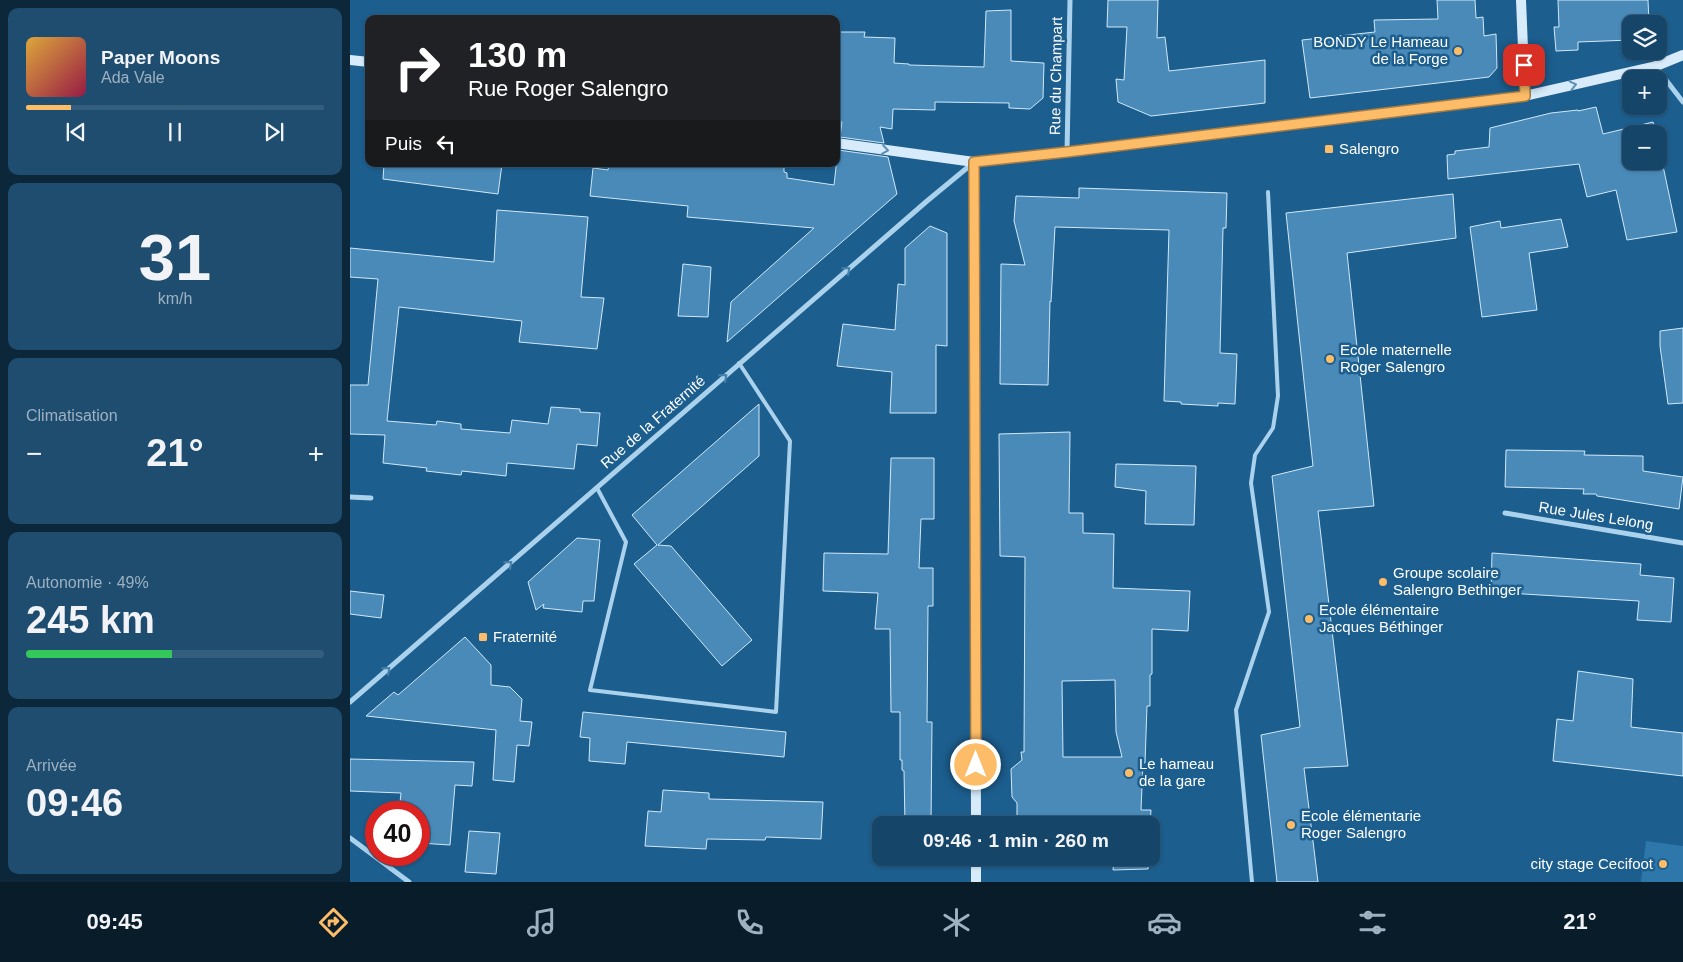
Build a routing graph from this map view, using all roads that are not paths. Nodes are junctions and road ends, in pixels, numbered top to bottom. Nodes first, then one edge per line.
1 (1070, 0) edge
2 (1521, 0) edge
3 (1683, 55) edge
4 (350, 60) edge
5 (365, 62) edge
6 (1656, 66) junction
7 (1525, 96) junction
8 (1683, 102) edge
9 (840, 144) edge
10 (1067, 152) junction
11 (974, 162) junction
12 (1268, 192) dead end
13 (739, 363) junction
14 (597, 488) junction
15 (350, 497) edge
16 (370, 498) dead end
17 (1505, 513) dead end
18 (1683, 543) edge
19 (350, 702) edge
20 (976, 816) edge
21 (350, 838) edge
22 (976, 866) edge
23 (409, 882) edge
24 (976, 882) edge
25 (1252, 882) edge

1 - 10 street, Rue du Champart
2 - 7 street
3 - 6 street
4 - 5 street
7 -> 6 street
6 - 8 street
7 - 10 street
9 -> 11 street
10 - 11 street
13 -> 11 street, Rue de la Fraternité
11 - 20 street
12 - 25 lane
14 -> 13 street, Rue de la Fraternité
13 - 14 lane
19 -> 14 street, Rue de la Fraternité
15 - 16 street
17 - 18 street, Rue Jules Lelong
21 - 23 street
22 - 24 street

